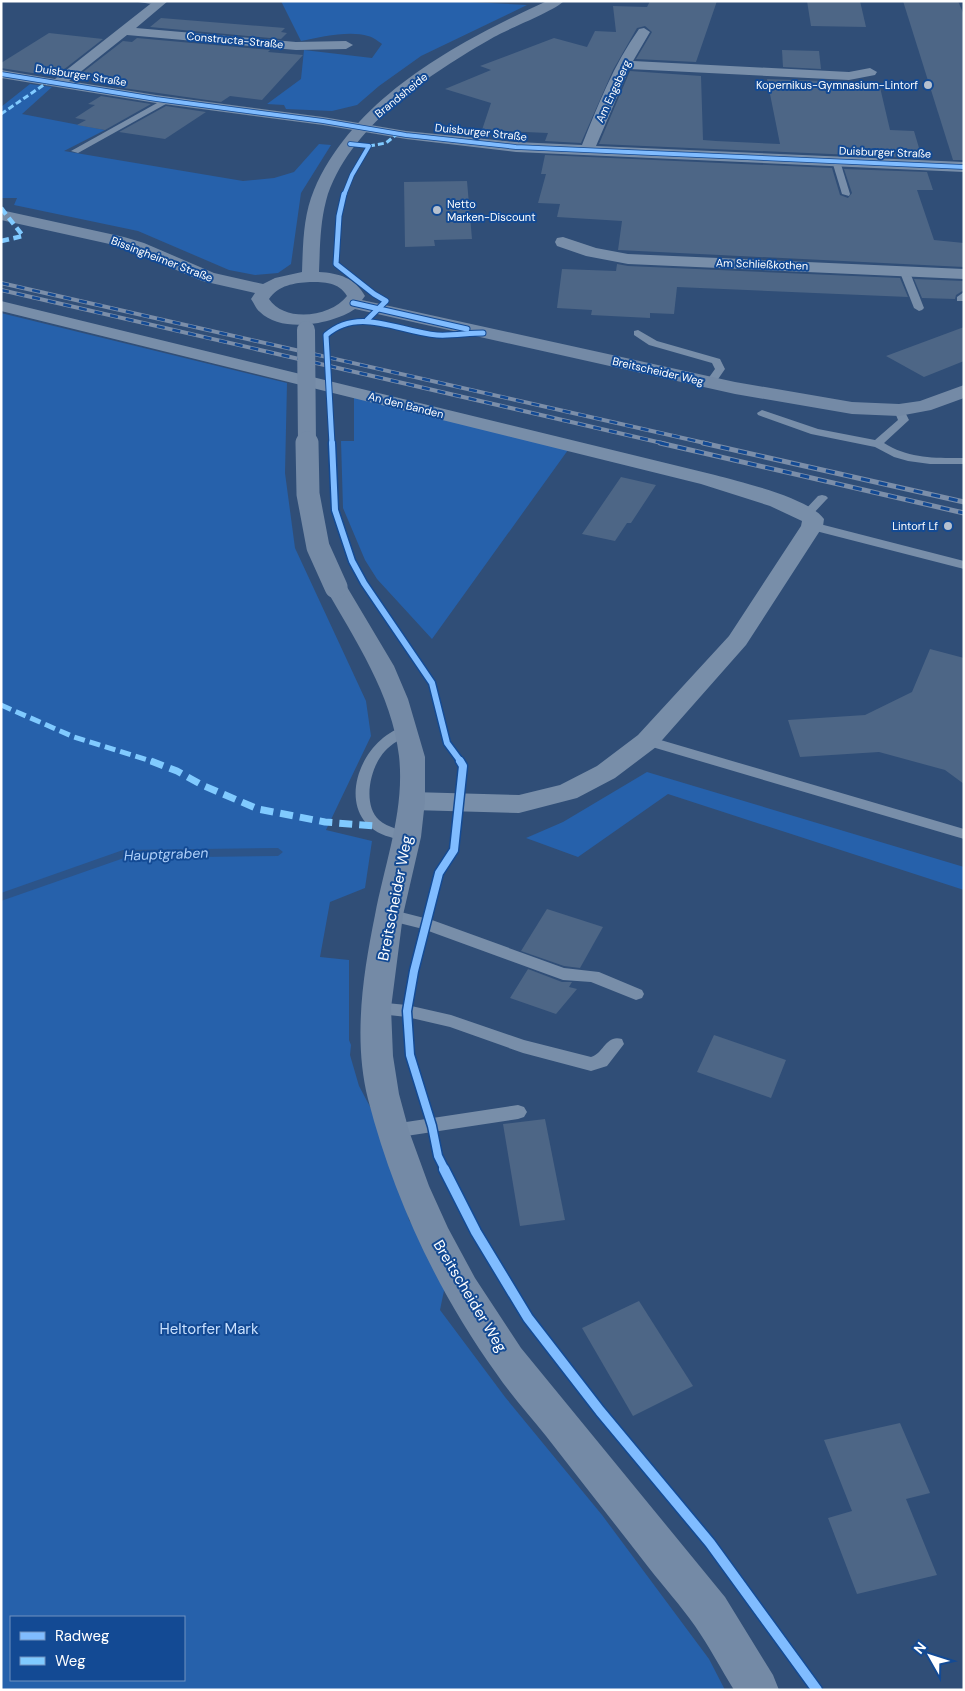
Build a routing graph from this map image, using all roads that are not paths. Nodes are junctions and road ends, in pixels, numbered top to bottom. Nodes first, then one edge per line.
1 (134, 1) edge
2 (558, 1) edge
3 (161, 2) edge
4 (125, 31) junction
5 (644, 32) dead end
6 (346, 45) dead end
7 (626, 65) junction
8 (870, 72) dead end
9 (1, 74) edge
10 (58, 83) junction
11 (169, 100) junction
12 (363, 127) junction
13 (75, 151) dead end
14 (587, 151) junction
15 (836, 162) junction
16 (964, 167) edge
17 (846, 194) dead end
18 (1, 215) edge
19 (563, 242) dead end
20 (904, 270) junction
21 (964, 274) edge
22 (310, 276) junction
23 (264, 290) junction
24 (353, 303) junction
25 (1, 306) edge
26 (919, 308) dead end
27 (306, 325) junction
28 (638, 333) dead end
29 (710, 383) junction
30 (964, 391) edge
31 (900, 410) junction
32 (762, 413) dead end
33 (878, 444) junction
34 (964, 461) edge
35 (814, 513) junction
36 (964, 565) edge
37 (406, 730) junction
38 (646, 741) junction
39 (412, 801) junction
40 (964, 834) edge
41 (407, 837) junction
42 (389, 915) junction
43 (636, 994) dead end
44 (376, 1008) junction
45 (616, 1044) dead end
46 (518, 1112) dead end
47 (393, 1131) junction
48 (758, 1690) edge

1 - 3 lane
2 - 12 main road, Brandsheide
3 - 4 street
4 - 6 street, Constructa-Straße
4 - 10 street
5 - 7 street, Am Engsberg
7 - 8 street
7 - 14 street, Am Engsberg
9 - 10 street, Duisburger Straße
10 - 11 street, Duisburger Straße
11 - 12 street, Duisburger Straße
11 - 13 lane
12 - 14 street, Duisburger Straße
12 - 22 main road, Brandsheide
14 - 15 street, Duisburger Straße
15 - 16 street, Duisburger Straße
15 - 17 lane
18 - 23 main road, Bissingheimer Straße
19 - 20 street, Am Schließkothen
20 - 21 street, Am Schließkothen
20 - 26 lane
22 - 23 main road
22 - 24 main road
23 - 27 main road
24 - 27 main road
24 - 29 main road, Breitscheider Weg
25 - 35 street, An den Banden
27 - 37 main road, Breitscheider Weg, bridge
28 - 29 lane
29 - 31 main road, Breitscheider Weg
30 - 31 main road, Breitscheider Weg
31 - 33 lane
32 - 33 lane
33 - 34 lane
35 - 36 lane
35 - 38 street
37 - 39 main road, Breitscheider Weg
37 - 41 lane
38 - 39 street
38 - 40 lane
39 - 41 main road, Breitscheider Weg
41 - 42 main road, Breitscheider Weg
42 - 43 lane
42 - 44 main road, Breitscheider Weg
44 - 45 lane
44 - 47 main road, Breitscheider Weg
46 - 47 lane
47 - 48 main road, Breitscheider Weg

